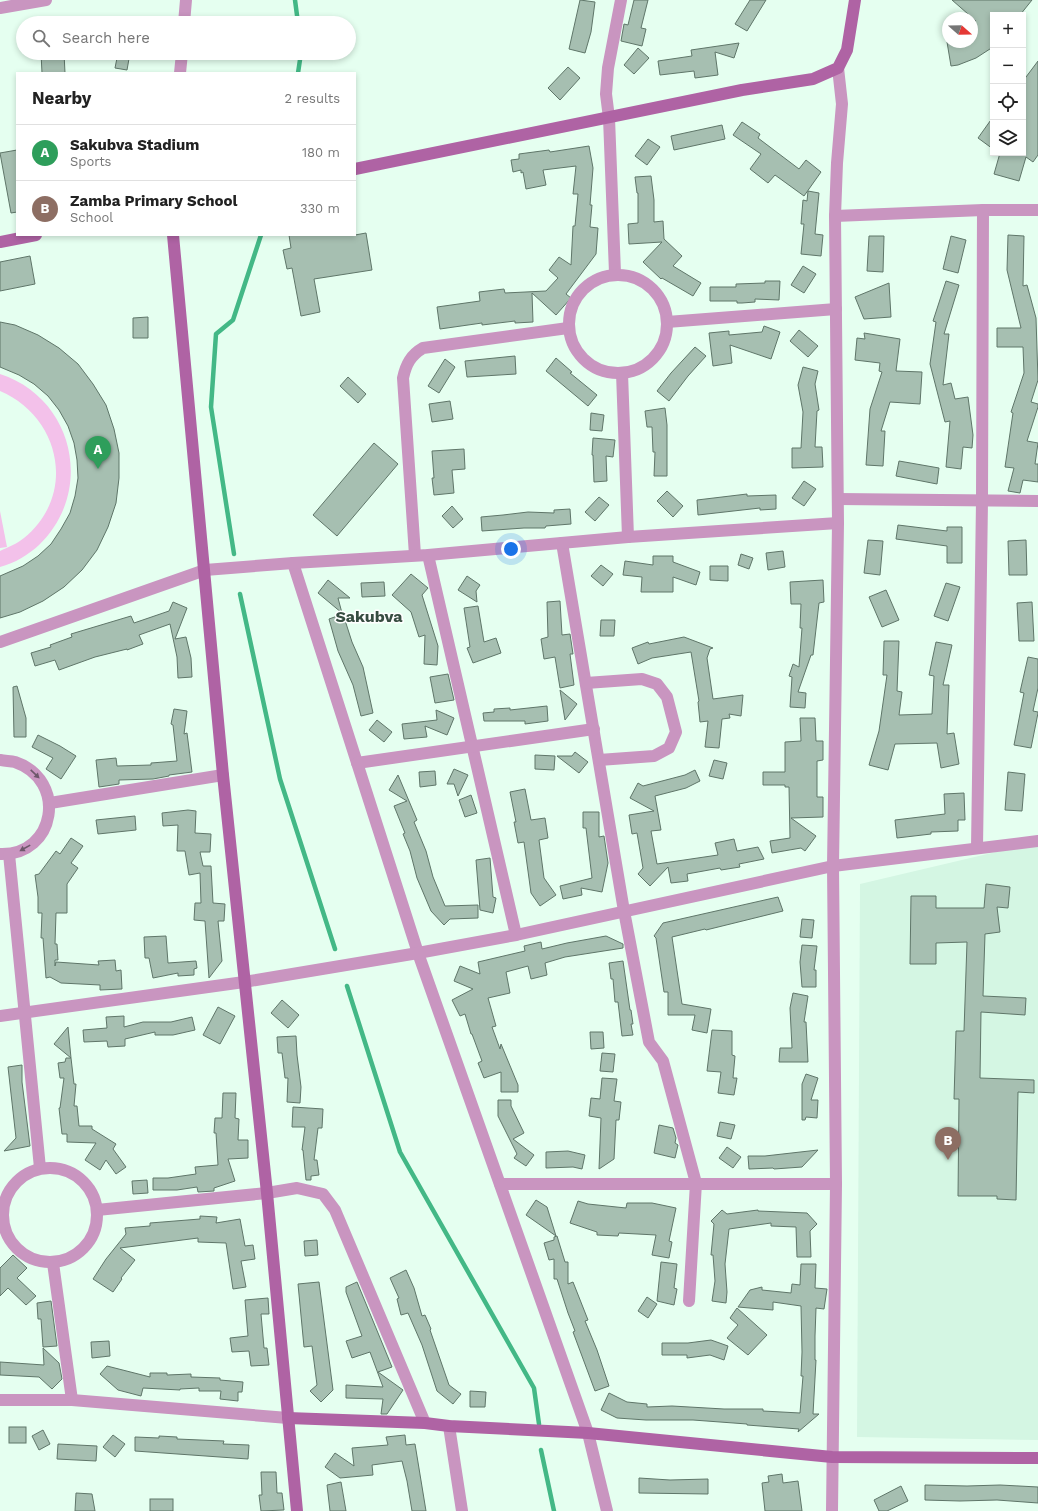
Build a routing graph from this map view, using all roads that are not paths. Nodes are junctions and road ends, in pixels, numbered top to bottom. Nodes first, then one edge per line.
1 (46, 0) edge
2 (186, 0) edge
3 (621, 0) edge
4 (855, 0) edge
5 (0, 8) edge
6 (185, 16) edge
7 (181, 60) edge
8 (838, 68) junction
9 (180, 72) edge
10 (609, 118) junction
11 (356, 169) edge
12 (983, 210) junction
13 (1036, 212) edge
14 (835, 216) junction
15 (31, 236) edge
16 (173, 236) edge
17 (0, 242) edge
18 (615, 273) junction
19 (836, 309) junction
20 (667, 322) junction
21 (568, 328) junction
22 (622, 373) junction
23 (838, 499) junction
24 (982, 501) junction
25 (1038, 501) edge
26 (838, 523) junction
27 (628, 537) junction
28 (562, 543) junction
29 (415, 555) junction
30 (428, 556) junction
31 (293, 563) junction
32 (205, 570) junction
33 (0, 642) edge
34 (586, 683) junction
35 (594, 729) junction
36 (472, 747) junction
37 (0, 760) edge
38 (599, 760) junction
39 (357, 763) junction
40 (223, 775) junction
41 (50, 802) junction
42 (1038, 840) edge
43 (977, 848) junction
44 (5, 854) edge
45 (834, 866) junction
46 (624, 911) junction
47 (516, 934) junction
48 (418, 953) junction
49 (244, 982) junction
50 (25, 1013) junction
51 (0, 1016) edge
52 (40, 1168) junction
53 (696, 1183) junction
54 (500, 1184) junction
55 (836, 1184) junction
56 (267, 1193) junction
57 (97, 1210) junction
58 (1, 1213) edge
59 (54, 1263) junction
60 (689, 1301) dead end
61 (0, 1400) edge
62 (72, 1400) junction
63 (288, 1418) junction
64 (425, 1423) junction
65 (449, 1426) junction
66 (588, 1433) junction
67 (832, 1456) junction
68 (1038, 1458) edge
69 (297, 1511) edge
70 (462, 1511) edge
71 (607, 1511) edge
72 (832, 1511) edge

1 - 5 street
2 - 6 street
3 - 10 street
4 - 8 street
7 - 9 street
8 - 10 street
8 - 14 street
10 - 11 street
10 - 18 street
12 - 13 street
12 - 14 street
12 - 24 street
14 - 19 street
15 - 17 street
16 - 32 street
18 - 20 street
18 - 21 street
19 - 20 street
19 - 23 street
20 - 22 street
21 - 22 street
21 - 29 street
22 - 27 street
23 - 24 street
23 - 26 street
24 - 25 street
24 - 43 street
26 - 27 street
26 - 45 street
27 - 28 street
28 - 30 street
28 - 34 street
29 - 30 street
29 - 31 street
30 - 36 street
31 - 32 street
31 - 39 street
32 - 33 street
32 - 40 street
34 - 35 street
34 - 38 street
35 - 36 street
35 - 38 street
36 - 39 street
36 - 47 street
37 -> 41 street
38 - 46 street
39 - 48 street
40 - 41 street
40 - 49 street
41 -> 44 street
42 - 43 street
43 - 45 street
44 - 50 street
45 - 46 street
45 - 55 street
46 - 47 street
46 - 53 street
47 - 48 street
48 - 49 street
48 - 54 street
49 - 50 street
49 - 56 street
50 - 51 street
50 - 52 street
52 - 57 street
52 - 58 street
53 - 54 street
53 - 55 street
53 - 60 street
54 - 66 street
55 - 67 street
56 - 57 street
56 - 63 street
56 - 64 street
57 - 59 street
58 - 59 street
59 - 62 street
61 - 62 street
62 - 63 street
63 - 64 street
63 - 69 street
64 - 65 street
65 - 66 street
65 - 70 street
66 - 67 street
66 - 71 street
67 - 68 street
67 - 72 street

